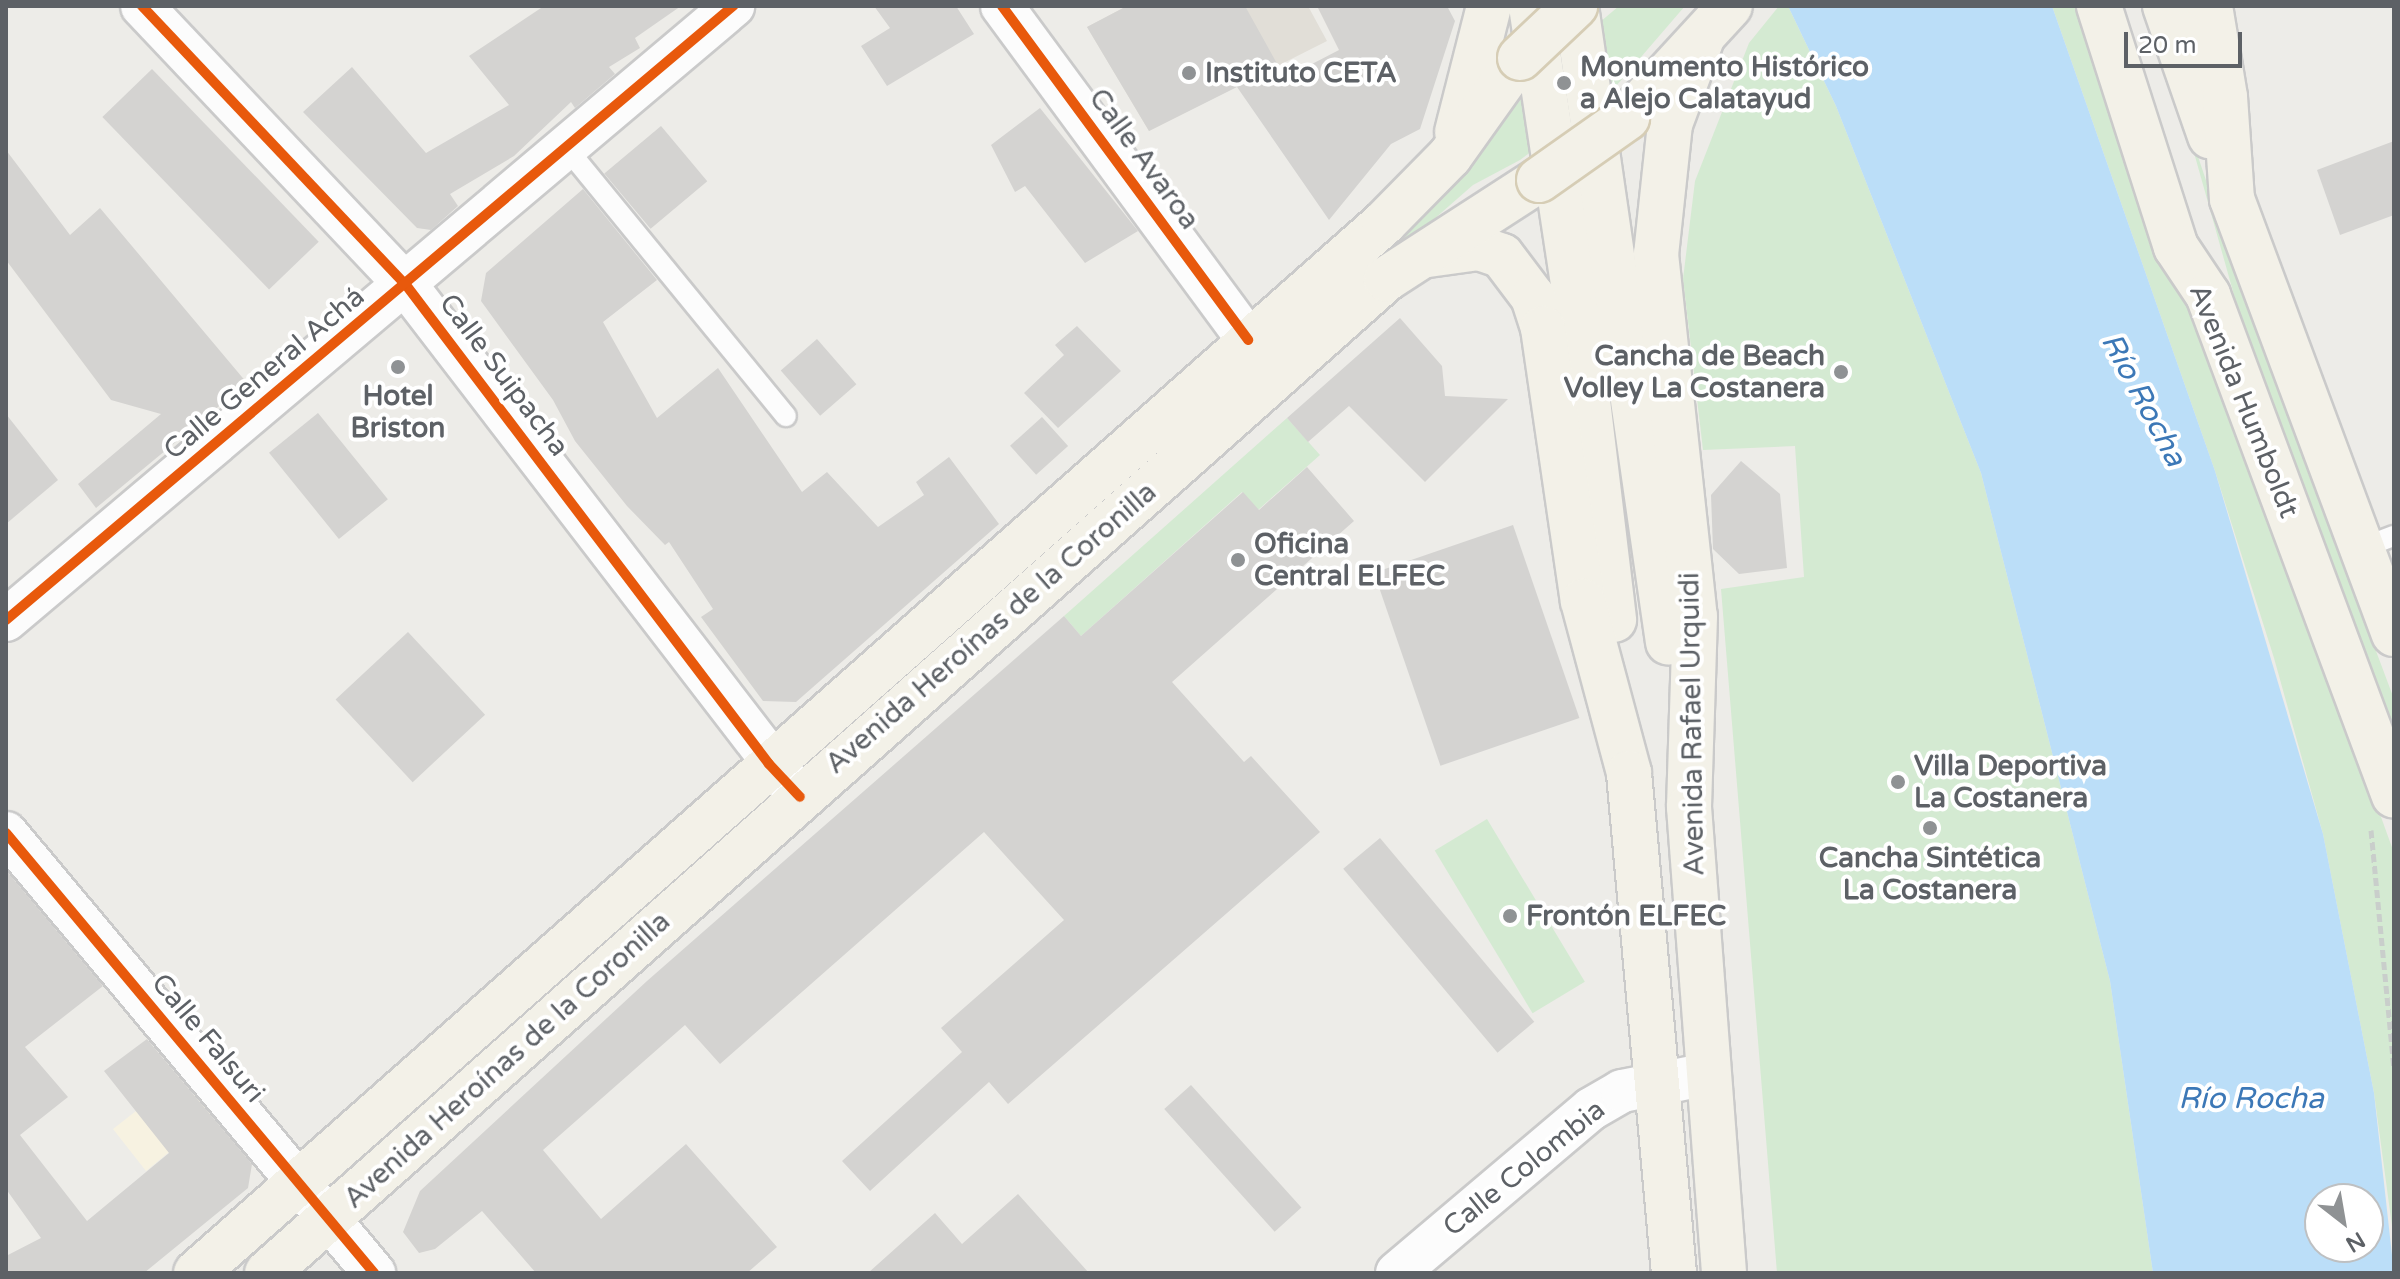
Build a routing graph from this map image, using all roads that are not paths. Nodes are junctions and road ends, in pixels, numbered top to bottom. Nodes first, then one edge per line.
1 (142, 6) edge
2 (733, 6) edge
3 (1002, 6) edge
4 (1489, 6) edge
5 (1531, 6) edge
6 (1575, 6) edge
7 (2099, 6) edge
8 (2127, 6) edge
9 (2165, 6) edge
10 (2210, 6) edge
11 (1716, 22) edge
12 (568, 150) junction
13 (1450, 156) junction
14 (2232, 199) junction
15 (1410, 260) junction
16 (406, 285) junction
17 (2208, 295) junction
18 (1248, 340) junction
19 (786, 416) dead end
20 (2378, 542) edge
21 (6, 620) edge
22 (2394, 634) edge
23 (769, 764) junction
24 (1629, 773) junction
25 (800, 797) junction
26 (2382, 804) edge
27 (1689, 807) junction
28 (6, 833) edge
29 (1708, 1074) junction
30 (1659, 1082) junction
31 (298, 1185) junction
32 (329, 1220) junction
33 (196, 1273) edge
34 (267, 1273) edge
35 (374, 1273) edge
36 (1397, 1273) edge
37 (1674, 1273) edge
38 (1724, 1273) edge

1 - 16 street, Calle Suipacha
2 - 12 street, Calle General Achá
3 - 18 street, Calle Avaroa
4 - 13 main road
5 - 24 main road
6 - 13 main road, Avenida Heroínas de la Coronilla, bridge
6 - 27 main road
7 - 17 main road, Avenida Humboldt
8 - 17 main road
9 - 14 main road
10 - 14 main road, Avenida Humboldt
11 - 15 main road, Avenida Heroínas de la Coronilla, bridge
11 - 27 main road, Avenida Rafael Urquidi
12 - 16 street, Calle General Achá
12 - 19 lane
13 - 18 main road, Avenida Heroínas de la Coronilla
14 - 20 main road, Avenida Humboldt
15 - 24 main road, Avenida Rafael Urquidi
15 - 25 main road, Avenida Heroínas de la Coronilla
16 - 21 street, Calle General Achá
16 - 23 street, Calle Suipacha
17 - 26 main road, Avenida Humboldt
18 - 23 main road, Avenida Heroínas de la Coronilla
20 - 22 main road, Avenida Humboldt
23 - 25 street, Calle Suipacha
23 - 31 main road, Avenida Heroínas de la Coronilla
24 - 30 main road, Avenida Rafael Urquidi
25 - 32 main road, Avenida Heroínas de la Coronilla
27 - 29 main road, Avenida Rafael Urquidi
28 - 31 street, Calle Falsuri
29 - 30 street, Calle Colombia
29 - 38 main road, Avenida Rafael Urquidi
30 - 36 street, Calle Colombia
30 - 37 main road, Avenida Rafael Urquidi
31 - 32 street, Calle Falsuri
31 - 33 main road, Avenida Heroínas de la Coronilla
32 - 34 main road, Avenida Heroínas de la Coronilla
32 - 35 street, Calle Falsuri

